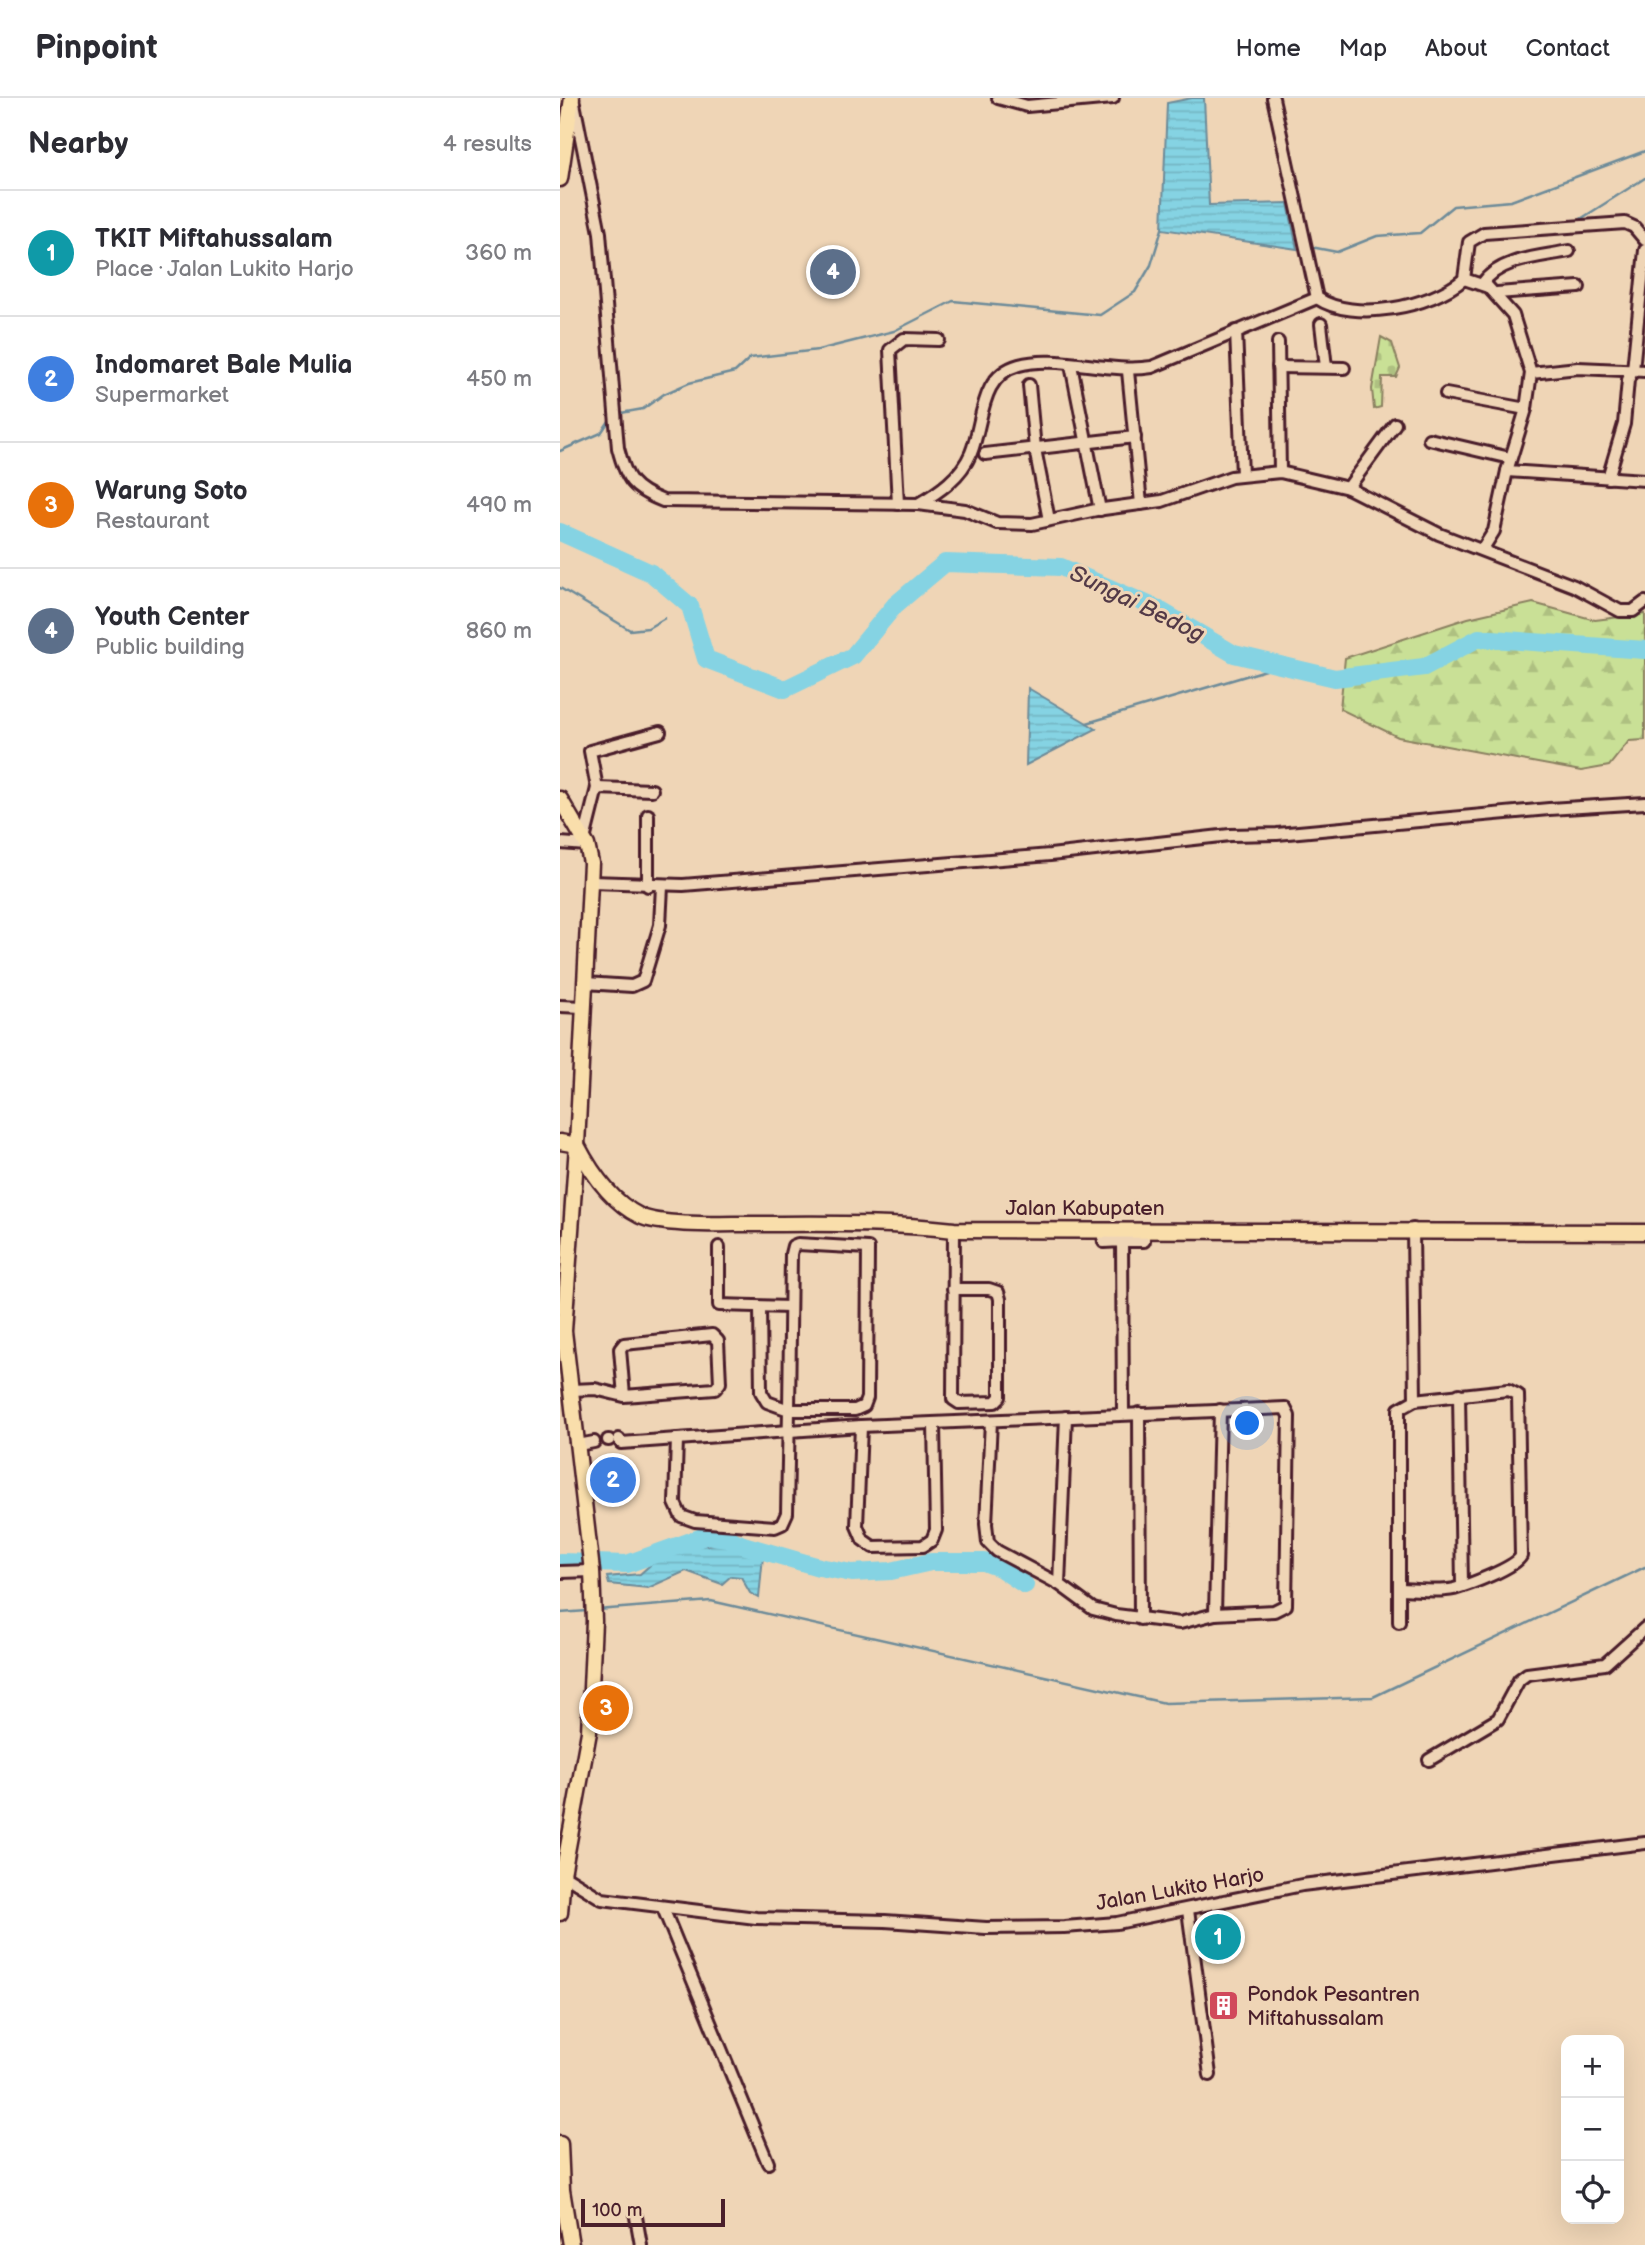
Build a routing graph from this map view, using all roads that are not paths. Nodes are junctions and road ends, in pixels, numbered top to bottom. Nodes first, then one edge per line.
1 (573, 98) edge
2 (998, 98) edge
3 (1113, 98) edge
4 (1273, 98) edge
5 (560, 179) edge
6 (1645, 240) edge
7 (1645, 250) edge
8 (1569, 251) dead end
9 (1464, 279) junction
10 (1482, 284) junction
11 (1579, 286) dead end
12 (1497, 293) junction
13 (1317, 298) junction
14 (1321, 324) dead end
15 (1236, 331) junction
16 (939, 340) dead end
17 (1278, 342) dead end
18 (1071, 365) junction
19 (1279, 367) junction
20 (1326, 367) junction
21 (1344, 368) dead end
22 (1128, 371) junction
23 (1639, 371) edge
24 (1531, 373) junction
25 (1029, 385) dead end
26 (1446, 394) dead end
27 (1526, 409) junction
28 (1395, 424) dead end
29 (1135, 437) junction
30 (1429, 439) dead end
31 (1085, 441) junction
32 (1035, 449) junction
33 (985, 454) dead end
34 (1510, 458) junction
35 (1507, 471) junction
36 (1280, 472) junction
37 (1242, 475) junction
38 (1608, 478) junction
39 (1645, 480) edge
40 (1348, 488) junction
41 (898, 504) junction
42 (918, 504) junction
43 (1141, 504) junction
44 (1100, 510) junction
45 (1049, 520) junction
46 (1482, 550) junction
47 (1645, 602) edge
48 (660, 732) dead end
49 (597, 788) junction
50 (652, 790) dead end
51 (560, 799) edge
52 (1645, 803) edge
53 (649, 816) dead end
54 (560, 843) edge
55 (585, 843) junction
56 (591, 881) junction
57 (648, 886) junction
58 (662, 886) junction
59 (585, 984) junction
60 (560, 1006) edge
61 (583, 1007) junction
62 (560, 1142) edge
63 (578, 1145) junction
64 (1102, 1229) junction
65 (1144, 1229) junction
66 (1413, 1229) junction
67 (954, 1230) junction
68 (1645, 1232) edge
69 (1122, 1241) junction
70 (719, 1247) dead end
71 (563, 1285) edge
72 (954, 1289) junction
73 (760, 1307) junction
74 (789, 1307) junction
75 (562, 1331) edge
76 (564, 1368) edge
77 (572, 1390) junction
78 (1459, 1394) junction
79 (624, 1396) junction
80 (1415, 1400) junction
81 (789, 1410) junction
82 (1220, 1410) junction
83 (1139, 1413) junction
84 (1123, 1414) junction
85 (1066, 1417) junction
86 (991, 1421) junction
87 (934, 1423) junction
88 (861, 1426) junction
89 (787, 1432) junction
90 (677, 1439) junction
91 (612, 1440) dead end
92 (594, 1442) dead end
93 (578, 1445) junction
94 (592, 1571) junction
95 (560, 1572) edge
96 (1059, 1584) junction
97 (1462, 1586) junction
98 (1399, 1589) junction
99 (1215, 1614) junction
100 (1140, 1619) junction
101 (1399, 1622) dead end
102 (1645, 1628) edge
103 (1429, 1760) dead end
104 (1645, 1843) edge
105 (561, 1870) edge
106 (663, 1908) junction
107 (1188, 1910) junction
108 (560, 1913) edge
109 (1210, 2075) dead end
110 (560, 2144) edge
111 (768, 2163) dead end
112 (561, 2192) edge
113 (636, 2217) dead end
114 (571, 2245) edge
115 (641, 2245) edge

1 - 5 main road
1 - 41 street
2 - 3 street
4 - 13 street
6 - 9 street
7 - 23 street
8 - 10 street
9 - 10 street
9 - 13 street
10 - 12 street
11 - 12 street
12 - 24 street
13 - 15 street
14 - 20 street
15 - 22 street
15 - 37 street
16 - 41 street
17 - 19 street
18 - 22 street
18 - 31 street
18 - 42 street
19 - 20 street
19 - 36 street
20 - 21 street
22 - 29 street
23 - 24 street
23 - 38 street
24 - 27 street
25 - 32 street
26 - 27 street
27 - 34 street
28 - 40 street
29 - 31 street
29 - 43 street
30 - 34 street
31 - 32 street
31 - 44 street
32 - 33 street
32 - 45 street
34 - 35 street
35 - 38 street
35 - 46 street
36 - 37 street
36 - 40 street
37 - 43 street
38 - 39 street
40 - 46 street
41 - 42 street
42 - 45 street
43 - 44 street
44 - 45 street
46 - 47 street
48 - 49 street
49 - 50 street
49 - 55 street
51 - 55 main road
52 - 58 street
53 - 57 street
54 - 55 street
55 - 56 main road
56 - 57 street
56 - 59 main road
57 - 58 street
58 - 59 street
59 - 61 main road
60 - 61 street
61 - 63 main road
62 - 63 main road
63 - 67 main road, Jalan Kabupaten
63 - 71 main road
64 - 65 main road, Jalan Kabupaten
64 - 67 main road, Jalan Kabupaten
64 - 69 street
65 - 66 main road, Jalan Kabupaten
65 - 69 street
66 - 68 main road, Jalan Kabupaten
66 - 80 street
67 - 72 street
69 - 84 street
70 - 73 street
71 - 75 main road
72 - 72 street
73 - 74 street
73 - 81 street
74 - 81 street
74 - 81 street
75 - 76 main road
76 - 77 main road
77 - 79 street
77 - 93 main road
78 - 80 street
78 - 97 street
78 - 97 street
79 - 79 street
80 - 98 street
81 - 89 street
82 - 83 street
82 - 99 street
82 - 99 street
83 - 84 street
83 - 100 street
84 - 85 street
85 - 86 street
85 - 96 street
86 - 87 street
86 - 96 street
87 - 88 street
87 - 88 street
88 - 89 street
89 - 90 street
89 - 90 street
90 - 91 street
92 - 93 street
93 - 94 main road
94 - 95 street
94 - 105 main road
96 - 100 street
97 - 98 street
98 - 101 street
99 - 100 street
102 - 103 street
104 - 107 street, Jalan Lukito Harjo
105 - 106 street, Jalan Lukito Harjo
105 - 108 main road
106 - 107 street, Jalan Lukito Harjo
106 - 111 street
107 - 109 street
110 - 112 main road
112 - 114 main road
113 - 115 street

